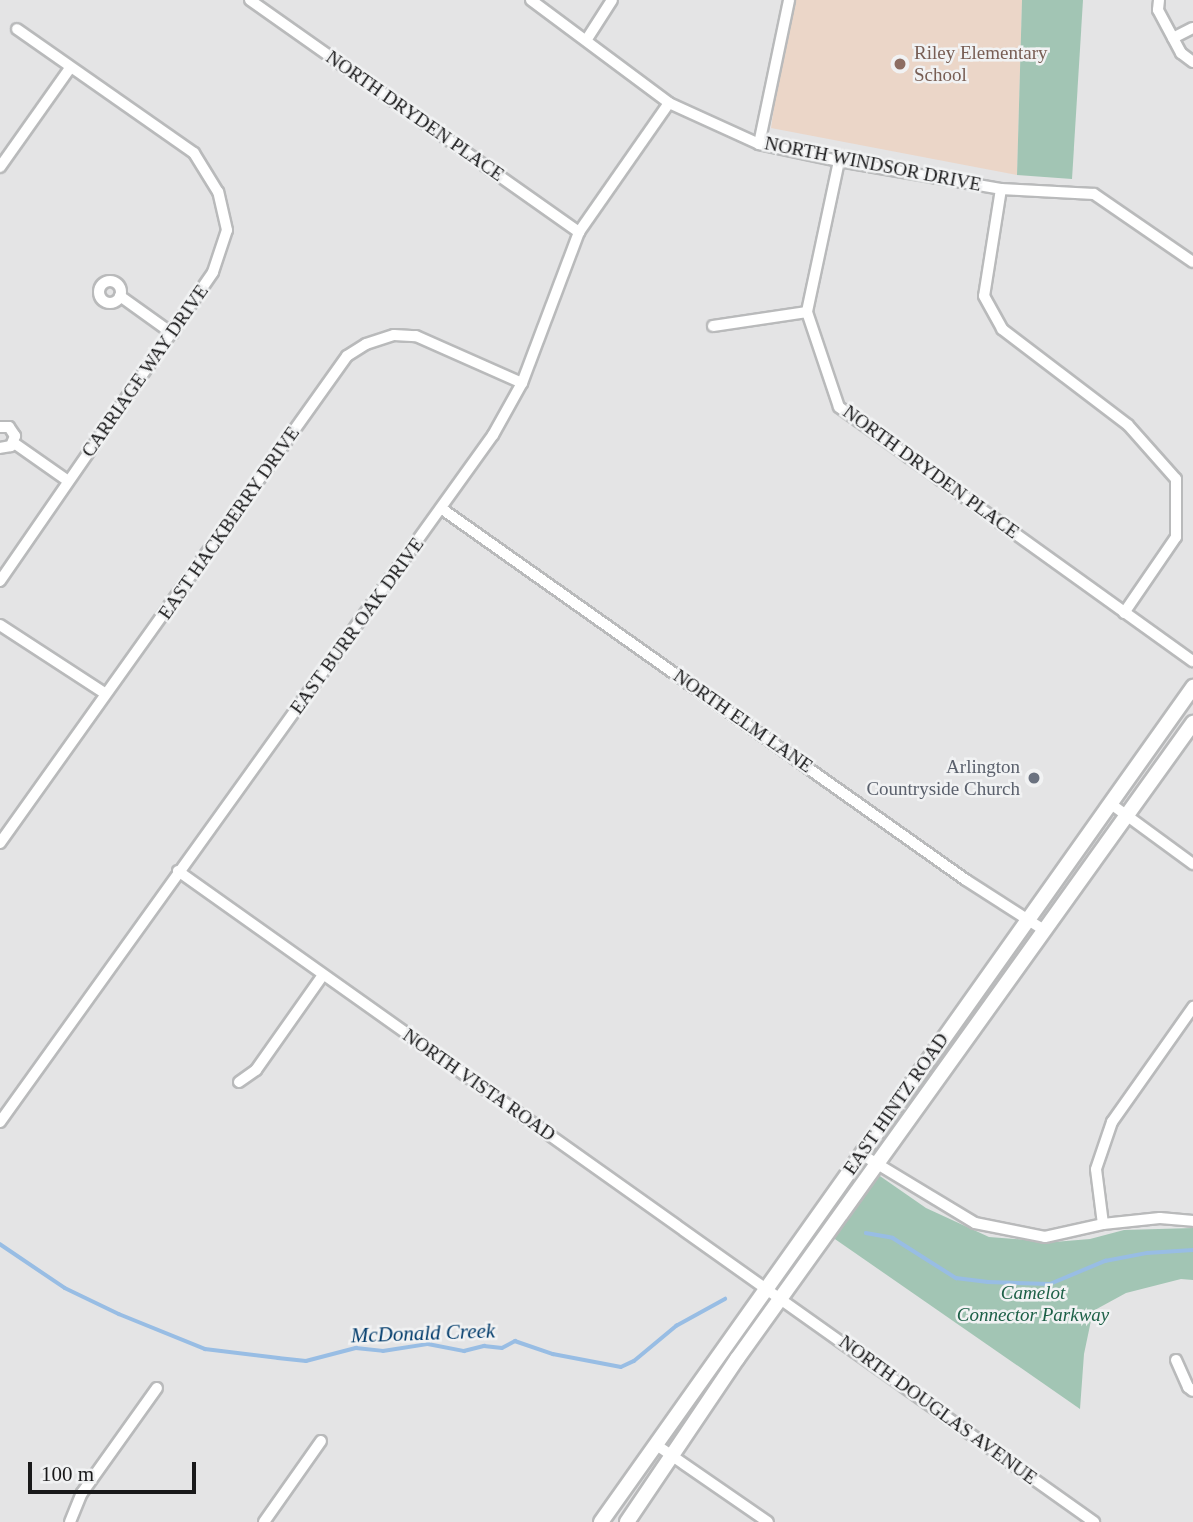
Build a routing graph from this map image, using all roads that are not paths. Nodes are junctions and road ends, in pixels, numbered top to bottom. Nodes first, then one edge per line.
1 (250, 0) edge
2 (531, 0) edge
3 (612, 0) edge
4 (789, 0) edge
5 (1159, 0) edge
6 (1193, 27) edge
7 (17, 29) dead end
8 (1173, 38) junction
9 (586, 39) junction
10 (1193, 62) edge
11 (70, 68) junction
12 (669, 103) junction
13 (759, 144) junction
14 (839, 162) junction
15 (0, 167) edge
16 (1000, 189) junction
17 (579, 232) junction
18 (1193, 262) edge
19 (120, 296) dead end
20 (807, 312) junction
21 (713, 326) dead end
22 (173, 334) junction
23 (522, 383) junction
24 (0, 427) edge
25 (14, 443) junction
26 (0, 448) edge
27 (68, 481) junction
28 (442, 509) junction
29 (0, 581) edge
30 (1124, 613) junction
31 (0, 625) edge
32 (1193, 661) edge
33 (1193, 687) edge
34 (106, 694) junction
35 (1193, 723) edge
36 (1111, 804) junction
37 (1127, 816) junction
38 (0, 843) edge
39 (1193, 864) edge
40 (178, 871) junction
41 (1027, 920) junction
42 (1044, 930) junction
43 (323, 975) junction
44 (1193, 1007) edge
45 (239, 1082) dead end
46 (0, 1122) edge
47 (861, 1154) junction
48 (877, 1164) junction
49 (1193, 1221) edge
50 (1103, 1224) junction
51 (766, 1286) junction
52 (782, 1297) junction
53 (1176, 1360) dead end
54 (157, 1388) dead end
55 (1193, 1391) edge
56 (321, 1441) dead end
57 (655, 1444) junction
58 (672, 1456) junction
59 (70, 1522) edge
60 (264, 1522) edge
61 (601, 1522) edge
62 (626, 1522) edge
63 (768, 1522) edge
64 (1094, 1522) edge

1 - 17 street, NORTH DRYDEN PLACE
2 - 9 street, NORTH WINDSOR DRIVE
3 - 9 street
4 - 13 street
5 - 8 street
6 - 8 street
7 - 11 street, CARRIAGE WAY DRIVE
8 - 10 street
9 - 12 street, NORTH WINDSOR DRIVE
11 - 15 street
11 - 22 street, CARRIAGE WAY DRIVE
12 - 13 street, NORTH WINDSOR DRIVE
12 - 17 street, EAST BURR OAK DRIVE
13 - 14 street, NORTH WINDSOR DRIVE
14 - 16 street, NORTH WINDSOR DRIVE
14 - 20 street
16 - 18 street, NORTH WINDSOR DRIVE
16 - 30 street
17 - 23 street, EAST BURR OAK DRIVE
19 - 22 street
20 - 21 street
20 - 30 street, NORTH DRYDEN PLACE
22 - 27 street, CARRIAGE WAY DRIVE
23 - 28 street, EAST BURR OAK DRIVE
23 - 34 street, EAST HACKBERRY DRIVE
24 - 25 street
25 - 26 street
25 - 27 street
27 - 29 street, CARRIAGE WAY DRIVE
28 - 40 street, EAST BURR OAK DRIVE
28 - 41 street, NORTH ELM LANE
30 - 32 street, NORTH DRYDEN PLACE
31 - 34 street
33 - 36 main road, EAST HINTZ ROAD
34 - 38 street, EAST HACKBERRY DRIVE
35 - 37 main road, EAST HINTZ ROAD
36 - 37 street
36 - 41 main road, EAST HINTZ ROAD
37 - 39 street
37 - 42 main road, EAST HINTZ ROAD
40 - 43 street, NORTH VISTA ROAD
40 - 46 street, EAST BURR OAK DRIVE
41 - 42 street, NORTH ELM LANE
41 - 47 main road, EAST HINTZ ROAD
42 - 48 main road, EAST HINTZ ROAD
43 - 45 street
43 - 51 street, NORTH VISTA ROAD
44 - 50 street
47 - 48 street
47 - 51 main road, EAST HINTZ ROAD
48 - 50 street
48 - 52 main road, EAST HINTZ ROAD
49 - 50 street
51 - 52 street, NORTH VISTA ROAD
51 - 57 main road, EAST HINTZ ROAD
52 - 58 main road, EAST HINTZ ROAD
52 - 64 street, NORTH DOUGLAS AVENUE
53 - 55 street
54 - 59 street
56 - 60 street
57 - 58 street
57 - 61 main road, EAST HINTZ ROAD
58 - 62 main road, EAST HINTZ ROAD
58 - 63 street

